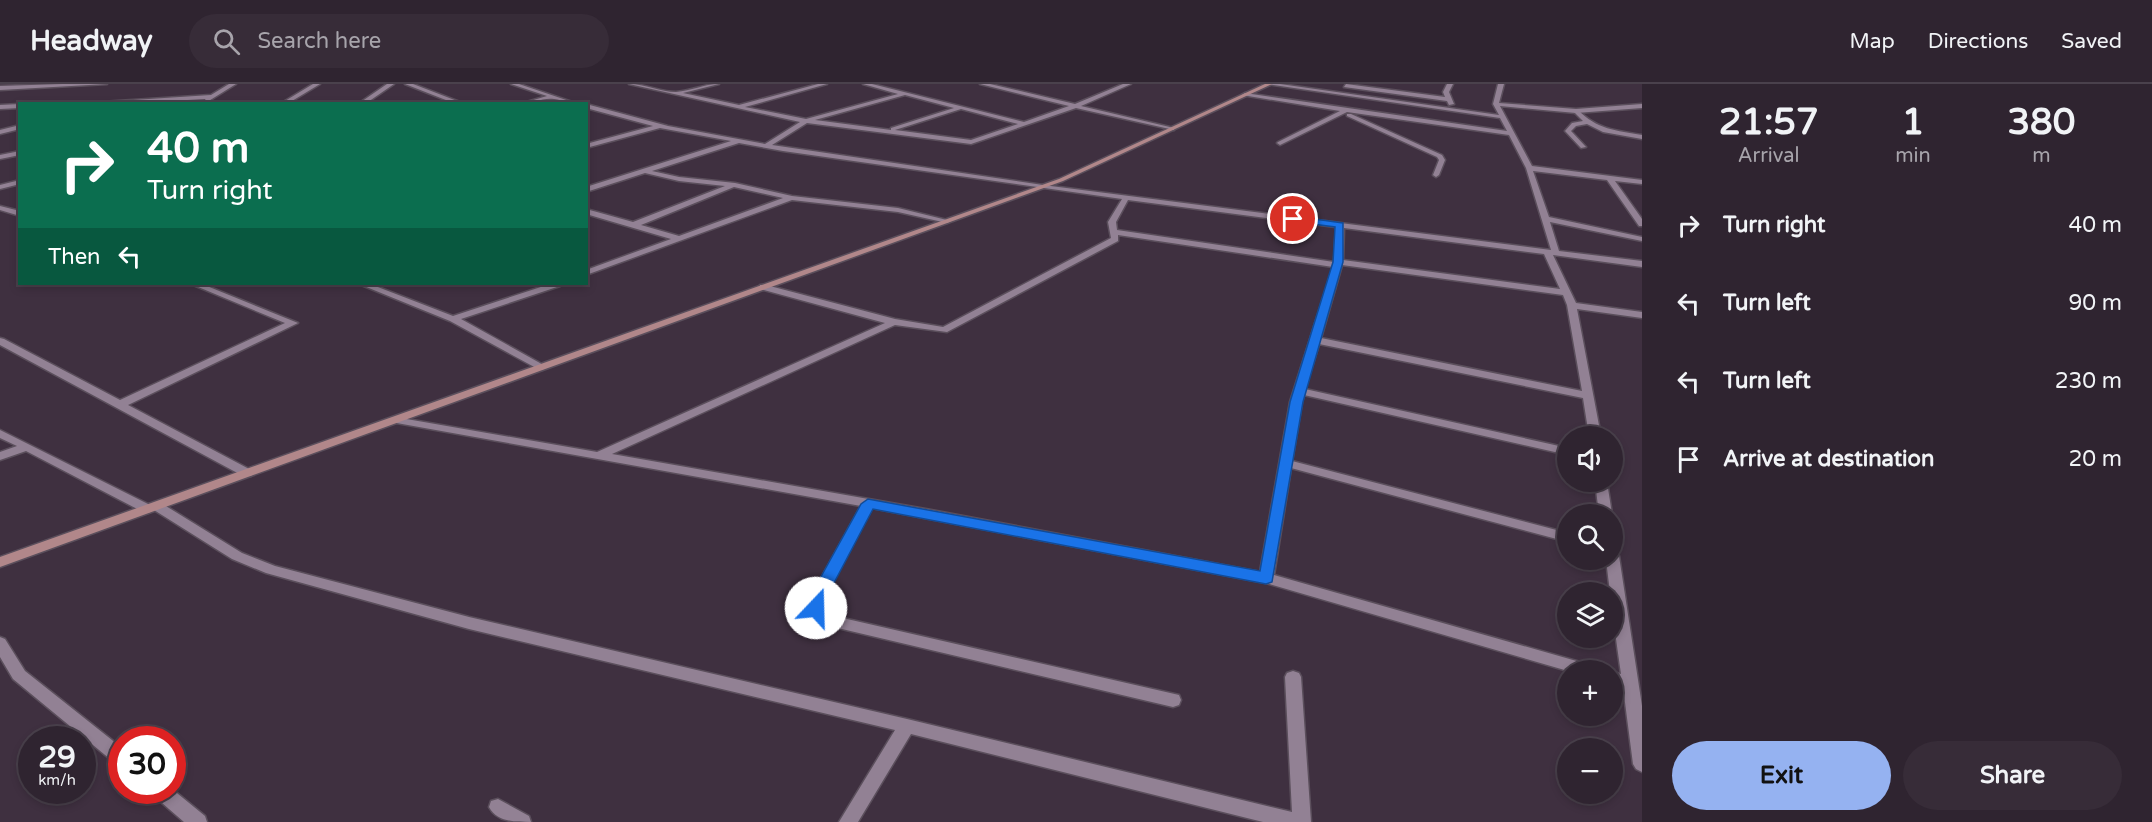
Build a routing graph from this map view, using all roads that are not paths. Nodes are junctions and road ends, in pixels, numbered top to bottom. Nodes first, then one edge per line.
1 (104, 84) edge
2 (233, 84) edge
3 (317, 84) edge
4 (391, 84) edge
5 (408, 84) edge
6 (514, 84) edge
7 (632, 84) edge
8 (716, 84) edge
9 (824, 84) edge
10 (866, 84) edge
11 (983, 84) edge
12 (1128, 84) edge
13 (1269, 84) edge
14 (1383, 84) edge
15 (1444, 84) edge
16 (1450, 84) edge
17 (1501, 84) edge
18 (34, 85) edge
19 (1349, 85) edge
20 (0, 88) edge
21 (1446, 92) junction
22 (904, 93) junction
23 (1329, 93) junction
24 (673, 94) junction
25 (1245, 95) junction
26 (552, 96) junction
27 (212, 97) junction
28 (1448, 99) junction
29 (126, 101) joint
30 (108, 102) edge
31 (204, 102) edge
32 (286, 102) edge
33 (363, 102) edge
34 (458, 102) edge
35 (530, 102) edge
36 (570, 102) edge
37 (1496, 104) junction
38 (18, 106) edge
39 (588, 106) edge
40 (1075, 106) junction
41 (1642, 106) edge
42 (0, 107) edge
43 (738, 107) junction
44 (960, 107) junction
45 (598, 109) junction
46 (1455, 110) junction
47 (1344, 111) junction
48 (1576, 111) junction
49 (588, 112) edge
50 (1503, 117) junction
51 (806, 121) junction
52 (1024, 123) junction
53 (1586, 123) junction
54 (661, 126) junction
55 (18, 128) edge
56 (1172, 129) junction
57 (0, 130) edge
58 (888, 130) junction
59 (1512, 134) junction
60 (1642, 137) edge
61 (740, 141) junction
62 (1280, 144) dead end
63 (588, 145) edge
64 (766, 146) junction
65 (1582, 147) dead end
66 (18, 153) edge
67 (0, 157) edge
68 (1529, 168) junction
69 (647, 172) junction
70 (1436, 176) dead end
71 (1609, 178) junction
72 (18, 182) edge
73 (1642, 182) edge
74 (735, 185) junction
75 (0, 187) edge
76 (1042, 187) junction
77 (588, 189) edge
78 (792, 198) junction
79 (1126, 198) junction
80 (0, 208) edge
81 (588, 212) edge
82 (18, 213) edge
83 (1545, 219) junction
84 (947, 221) junction
85 (1642, 224) edge
86 (633, 225) junction
87 (1340, 225) junction
88 (1115, 232) junction
89 (680, 239) junction
90 (1642, 239) edge
91 (1552, 253) junction
92 (1338, 263) junction
93 (1642, 264) edge
94 (588, 272) edge
95 (198, 285) edge
96 (366, 285) edge
97 (553, 285) edge
98 (763, 287) junction
99 (1566, 293) junction
100 (1572, 305) junction
101 (1642, 315) edge
102 (453, 319) junction
103 (894, 322) junction
104 (1315, 340) junction
105 (0, 341) edge
106 (542, 367) junction
107 (1301, 391) junction
108 (1588, 396) junction
109 (119, 405) junction
110 (395, 420) junction
111 (1593, 426) edge
112 (0, 433) edge
113 (27, 447) junction
114 (1557, 449) edge
115 (0, 456) edge
116 (598, 456) junction
117 (1285, 464) junction
118 (247, 473) junction
119 (868, 504) junction
120 (152, 507) junction
121 (1557, 535) edge
122 (0, 562) edge
123 (1614, 570) edge
124 (1266, 578) junction
125 (0, 643) edge
126 (1557, 661) edge
127 (1293, 677) dead end
128 (1623, 681) edge
129 (1631, 683) junction
130 (1173, 700) dead end
131 (907, 726) junction
132 (108, 748) edge
133 (1642, 764) edge
134 (177, 804) edge
135 (498, 807) dead end
136 (198, 822) edge
137 (522, 822) edge
138 (848, 822) edge
139 (1297, 822) edge
140 (1302, 822) edge

1 - 18 street
2 - 27 street
3 - 32 street
4 - 33 street
5 - 34 street
6 - 26 street
7 - 24 street
8 - 24 street
9 - 43 street
10 - 22 street
11 - 40 street
12 - 40 street
13 - 23 street
13 - 25 street
14 - 21 street
15 - 16 street
16 - 21 street
17 - 37 street
18 - 20 street
19 - 23 street
19 - 28 street
21 - 28 street
22 - 44 street
22 - 51 street
23 - 46 street
24 - 43 street
25 - 47 street
25 - 56 street
26 - 35 street
26 - 36 street
27 - 29 street
27 - 31 street
28 - 46 street
29 - 30 street
37 - 48 street
37 - 50 street
38 - 42 street
39 - 45 street
40 - 52 street
40 - 56 street
41 - 48 street
43 - 51 street
44 - 52 street
44 - 58 street
45 - 49 street
45 - 54 street
46 - 50 street
47 - 59 street
47 - 62 street
47 - 70 street
48 - 53 street
50 - 59 street
51 - 58 street
51 - 64 street
52 - 58 street
53 - 60 street
53 - 65 street
54 - 61 street
54 - 63 street
55 - 57 street
56 - 76 street
59 - 68 street
61 - 64 street
61 - 69 street
64 - 76 street
66 - 67 street
68 - 71 street
68 - 83 street
69 - 74 street
69 - 77 street
71 - 73 street
71 - 85 street
72 - 75 street
74 - 78 street
74 - 86 street
76 - 79 street
76 - 84 street
78 - 84 street
78 - 89 street
79 - 87 street
79 - 88 street
80 - 82 street
81 - 86 street
83 - 90 street
83 - 91 street
84 - 98 street
86 - 89 street
87 - 91 street
87 - 92 street
88 - 92 street
88 - 103 street
89 - 94 street
91 - 93 street
91 - 99 street
92 - 99 street
92 - 104 street
95 - 109 street
96 - 102 street
97 - 102 street
98 - 103 street
98 - 106 street
99 - 100 street
100 - 101 street
100 - 108 street
102 - 106 street
103 - 116 street
104 - 107 street
104 - 108 street
105 - 109 street
106 - 110 street
107 - 114 street
107 - 117 street
108 - 111 street
109 - 118 street
110 - 116 street
110 - 118 street
112 - 113 street
113 - 115 street
113 - 120 street
116 - 119 street
117 - 121 street
117 - 124 street
118 - 120 street
119 - 124 street
119 - 130 street
120 - 122 street
120 - 131 street
123 - 129 street
124 - 126 street
125 - 132 street
127 - 140 street
128 - 129 street
129 - 133 street
131 - 138 street
131 - 139 street
134 - 136 street
135 - 137 street

